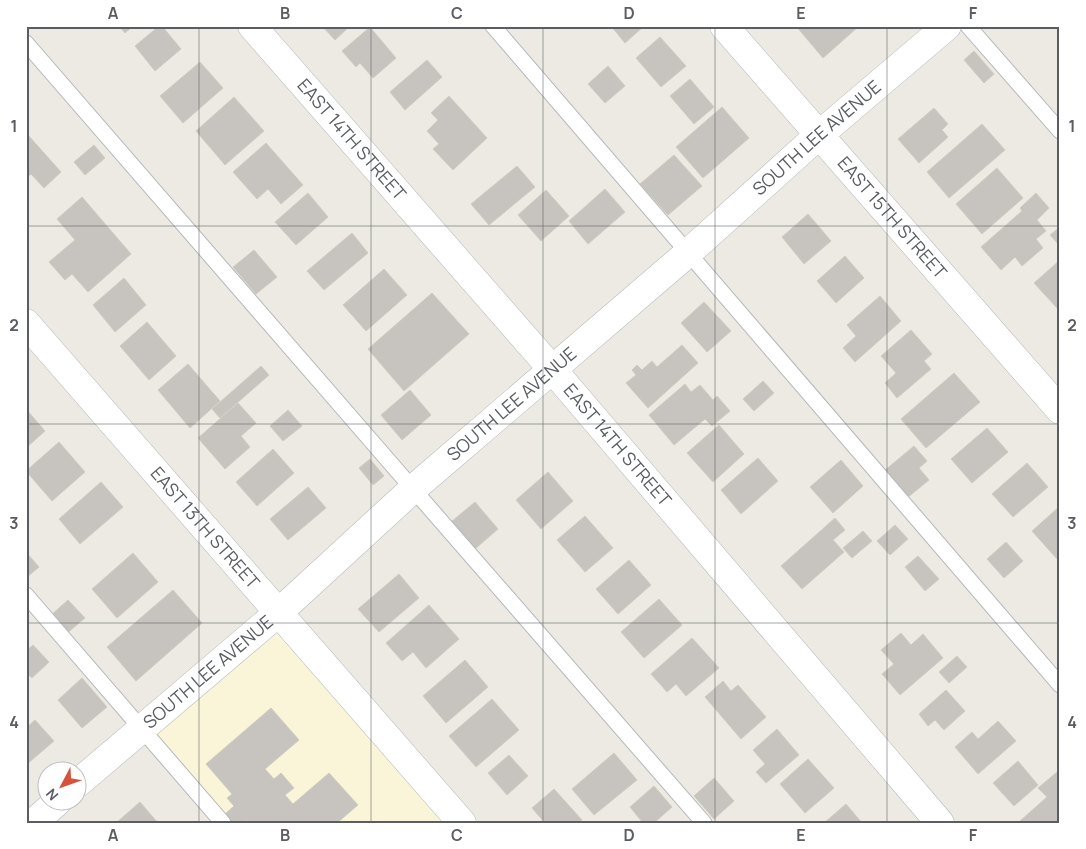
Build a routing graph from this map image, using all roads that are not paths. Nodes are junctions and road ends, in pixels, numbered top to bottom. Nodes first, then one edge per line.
1 (252, 26) edge
2 (493, 26) edge
3 (724, 26) edge
4 (947, 26) edge
5 (968, 26) edge
6 (26, 43) edge
7 (1060, 131) edge
8 (819, 135) junction
9 (688, 253) junction
10 (26, 324) edge
11 (552, 369) junction
12 (1060, 410) edge
13 (413, 489) junction
14 (26, 594) edge
15 (278, 613) junction
16 (1060, 685) edge
17 (141, 728) junction
18 (88, 774) edge
19 (45, 812) edge
20 (32, 823) edge
21 (223, 823) edge
22 (462, 823) edge
23 (704, 823) edge
24 (940, 823) edge

1 - 11 street, EAST 14TH STREET
2 - 9 lane
3 - 8 street, EAST 15TH STREET
4 - 8 street, SOUTH LEE AVENUE
5 - 7 lane
6 - 13 lane
8 - 9 street, SOUTH LEE AVENUE
8 - 12 street, EAST 15TH STREET
9 - 11 street, SOUTH LEE AVENUE
9 - 16 lane
10 - 15 street, EAST 13TH STREET
11 - 13 street, SOUTH LEE AVENUE
11 - 24 street, EAST 14TH STREET
13 - 15 street, SOUTH LEE AVENUE
13 - 23 lane
14 - 17 lane
15 - 17 street, SOUTH LEE AVENUE
15 - 22 street, EAST 13TH STREET
17 - 18 street, SOUTH LEE AVENUE
17 - 21 lane
19 - 20 street

